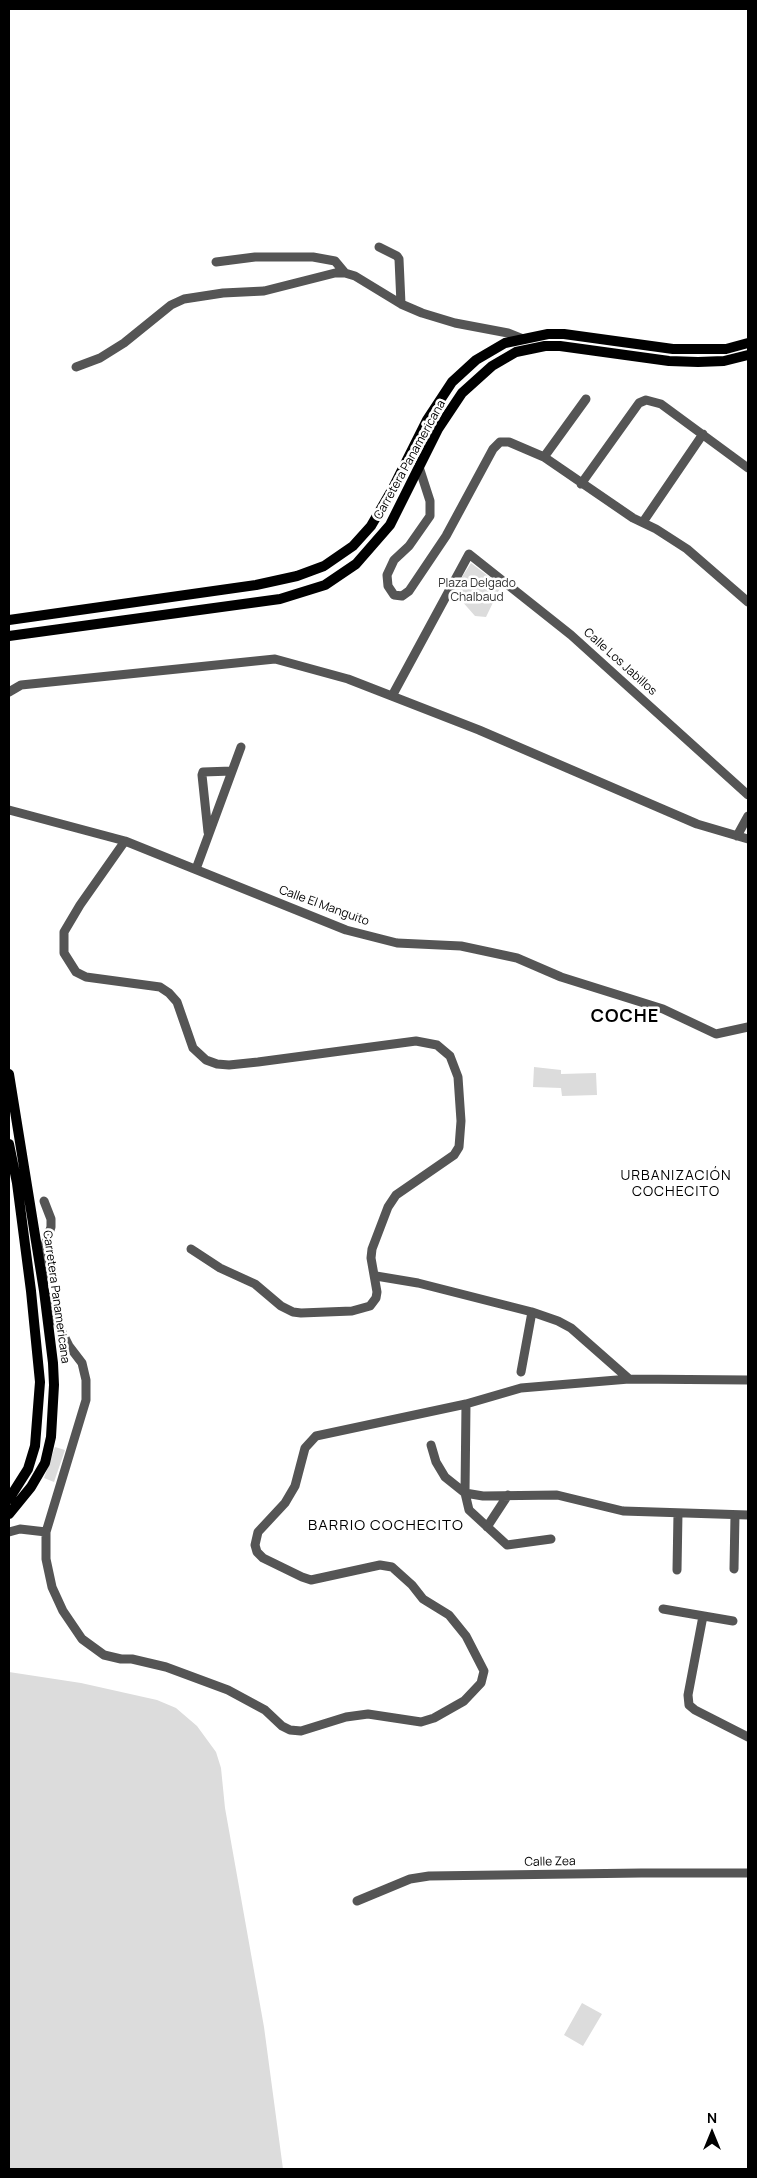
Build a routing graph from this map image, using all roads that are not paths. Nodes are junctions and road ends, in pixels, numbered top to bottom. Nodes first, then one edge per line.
1 (379, 247) dead end
2 (216, 262) dead end
3 (345, 273) junction
4 (401, 304) junction
5 (523, 339) junction
6 (748, 343) edge
7 (748, 355) edge
8 (76, 367) dead end
9 (586, 399) dead end
10 (703, 434) junction
11 (544, 457) junction
12 (419, 467) junction
13 (748, 468) edge
14 (582, 484) junction
15 (643, 522) junction
16 (748, 602) edge
17 (9, 620) edge
18 (9, 636) edge
19 (9, 692) edge
20 (392, 696) junction
21 (241, 747) dead end
22 (232, 770) junction
23 (748, 796) edge
24 (9, 810) edge
25 (748, 816) edge
26 (208, 834) junction
27 (737, 836) junction
28 (748, 839) edge
29 (125, 841) junction
30 (196, 869) junction
31 (748, 1027) edge
32 (9, 1074) edge
33 (9, 1144) edge
34 (13, 1183) edge
35 (44, 1202) dead end
36 (41, 1245) junction
37 (191, 1248) dead end
38 (376, 1276) junction
39 (532, 1312) junction
40 (521, 1372) dead end
41 (629, 1379) junction
42 (748, 1380) edge
43 (466, 1404) junction
44 (431, 1445) dead end
45 (465, 1493) junction
46 (508, 1495) junction
47 (9, 1500) edge
48 (678, 1513) junction
49 (9, 1514) edge
50 (735, 1515) junction
51 (748, 1515) edge
52 (487, 1527) junction
53 (9, 1532) edge
54 (46, 1532) junction
55 (551, 1539) dead end
56 (677, 1570) dead end
57 (734, 1570) dead end
58 (663, 1609) dead end
59 (703, 1616) junction
60 (734, 1621) dead end
61 (748, 1736) edge
62 (748, 1873) edge
63 (357, 1902) dead end

1 - 4 street
2 - 3 street
3 - 4 street
3 - 8 street
4 - 5 street
5 - 6 main road, Carretera Panamericana
5 - 17 main road, Carretera Panamericana
7 - 12 main road, Carretera Panamericana
9 - 11 street
10 - 13 street
10 - 14 street
10 - 15 street
11 - 12 street
11 - 14 street
12 - 18 main road, Carretera Panamericana
14 - 15 street
15 - 16 street
19 - 20 street
20 - 23 street, Calle Los Jabillos
20 - 27 street
21 - 22 street
22 - 26 street
22 - 26 street
24 - 29 street, Calle El Manguito
25 - 27 street
26 - 30 street
27 - 28 street
29 - 30 street, Calle El Manguito
29 - 38 street
30 - 31 street, Calle El Manguito
32 - 36 main road, Carretera Panamericana
33 - 34 main road, Carretera Panamericana
34 - 47 main road, Carretera Panamericana
35 - 36 street
36 - 49 main road, Carretera Panamericana
36 - 54 street
37 - 38 street
38 - 39 street
39 - 40 street
39 - 41 street
41 - 42 street
41 - 43 street
43 - 45 street
43 - 54 street
44 - 45 street
45 - 46 street
45 - 52 street
46 - 48 street
46 - 52 street
48 - 50 street
48 - 56 street
50 - 51 street
50 - 57 street
52 - 55 street
53 - 54 street
58 - 59 street
59 - 60 street
59 - 61 street
62 - 63 street, Calle Zea

